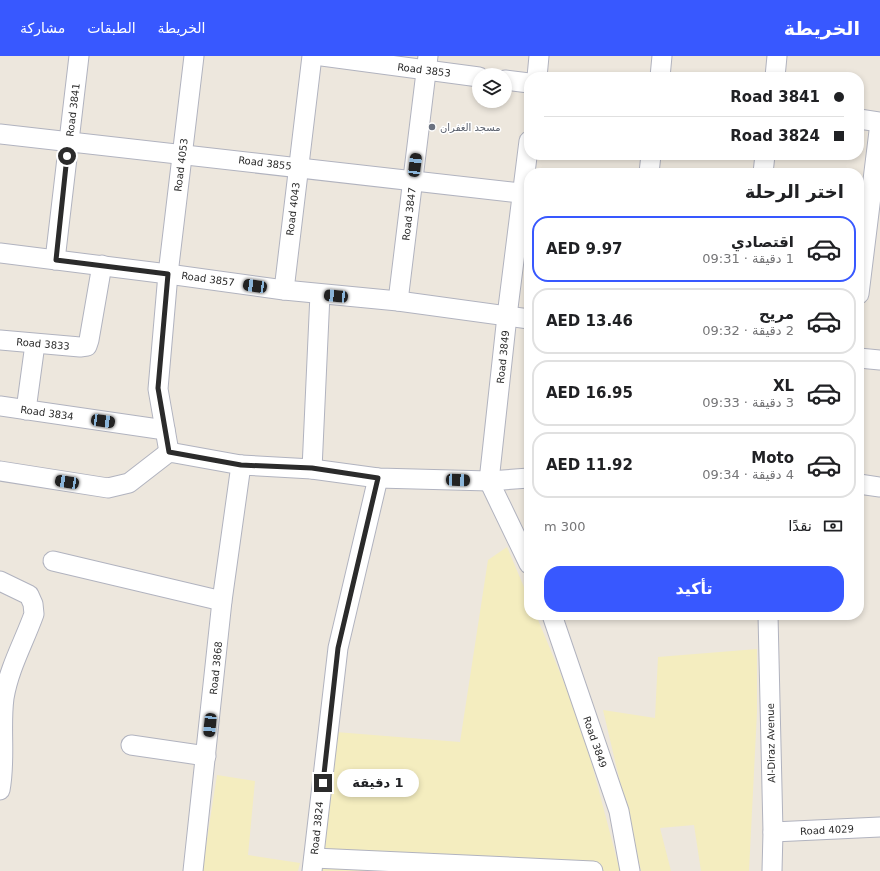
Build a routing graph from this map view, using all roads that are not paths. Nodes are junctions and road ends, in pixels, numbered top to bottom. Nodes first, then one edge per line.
1 (79, 56) edge
2 (194, 56) edge
3 (312, 56) edge
4 (322, 56) edge
5 (540, 56) edge
6 (662, 56) edge
7 (777, 56) edge
8 (427, 63) edge
9 (538, 72) edge
10 (660, 72) edge
11 (775, 72) edge
12 (472, 75) edge
13 (512, 81) edge
14 (524, 82) edge
15 (864, 120) edge
16 (880, 123) edge
17 (0, 134) edge
18 (69, 142) junction
19 (182, 154) junction
20 (298, 168) junction
21 (413, 180) junction
22 (524, 194) edge
23 (524, 207) edge
24 (868, 236) edge
25 (0, 253) edge
26 (56, 260) junction
27 (864, 262) edge
28 (102, 265) junction
29 (168, 274) junction
30 (284, 290) junction
31 (320, 294) junction
32 (398, 301) junction
33 (507, 316) junction
34 (524, 318) edge
35 (0, 340) edge
36 (35, 344) junction
37 (864, 358) edge
38 (880, 360) edge
39 (0, 406) edge
40 (26, 410) junction
41 (165, 430) junction
42 (169, 452) junction
43 (241, 465) junction
44 (312, 468) junction
45 (0, 471) edge
46 (378, 478) junction
47 (524, 478) edge
48 (489, 481) junction
49 (864, 485) edge
50 (880, 487) edge
51 (524, 554) edge
52 (53, 561) dead end
53 (0, 581) edge
54 (222, 601) junction
55 (554, 620) edge
56 (768, 620) edge
57 (131, 745) dead end
58 (206, 756) junction
59 (0, 790) edge
60 (880, 827) edge
61 (773, 832) junction
62 (313, 865) edge
63 (193, 871) edge
64 (593, 871) edge
65 (630, 871) edge
66 (772, 871) edge

1 - 18 street, Road 3841
2 - 19 street, Road 4053
3 - 20 street, Road 4043
4 - 8 street, Road 3853
5 - 9 street
6 - 10 street
7 - 11 street
8 - 12 street, Road 3853
8 - 21 street, Road 3847
13 - 14 street
15 - 16 street
16 - 24 street
17 - 18 street, Road 3855
18 - 19 street, Road 3855
18 - 26 street, Road 3841
19 - 20 street, Road 3855
19 - 29 street, Road 4053
20 - 21 street, Road 3855
20 - 30 street, Road 4043
21 - 22 street, Road 3855
21 - 32 street, Road 3847
23 - 33 street, Road 3849
24 - 27 street
25 - 26 street, Road 3857
26 - 28 street, Road 3857
28 - 29 street, Road 3857
28 - 36 street, Road 3833
29 - 30 street, Road 3857
29 - 41 street, Road 4053
30 - 31 street, Road 3857
31 - 32 street, Road 3857
31 - 44 street
32 - 33 street, Road 3857
33 - 34 street, Road 3857
33 - 48 street, Road 3849
35 - 36 street, Road 3833
36 - 40 street
37 - 38 street
39 - 40 street, Road 3834
40 - 41 street, Road 3834
41 - 42 street, Road 4053
42 - 43 street
42 - 45 street
43 - 44 street
43 - 54 street, Road 3868
44 - 46 street
46 - 48 street
46 - 62 street, Road 3824
47 - 48 street
48 - 51 street
49 - 50 street
52 - 54 street
53 - 59 street
54 - 58 street, Road 3868
55 - 65 street, Road 3849
56 - 61 street, Al-Diraz Avenue
57 - 58 street
58 - 63 street, Road 3868
60 - 61 street, Road 4029
61 - 66 street, Al-Diraz Avenue
62 - 64 street

